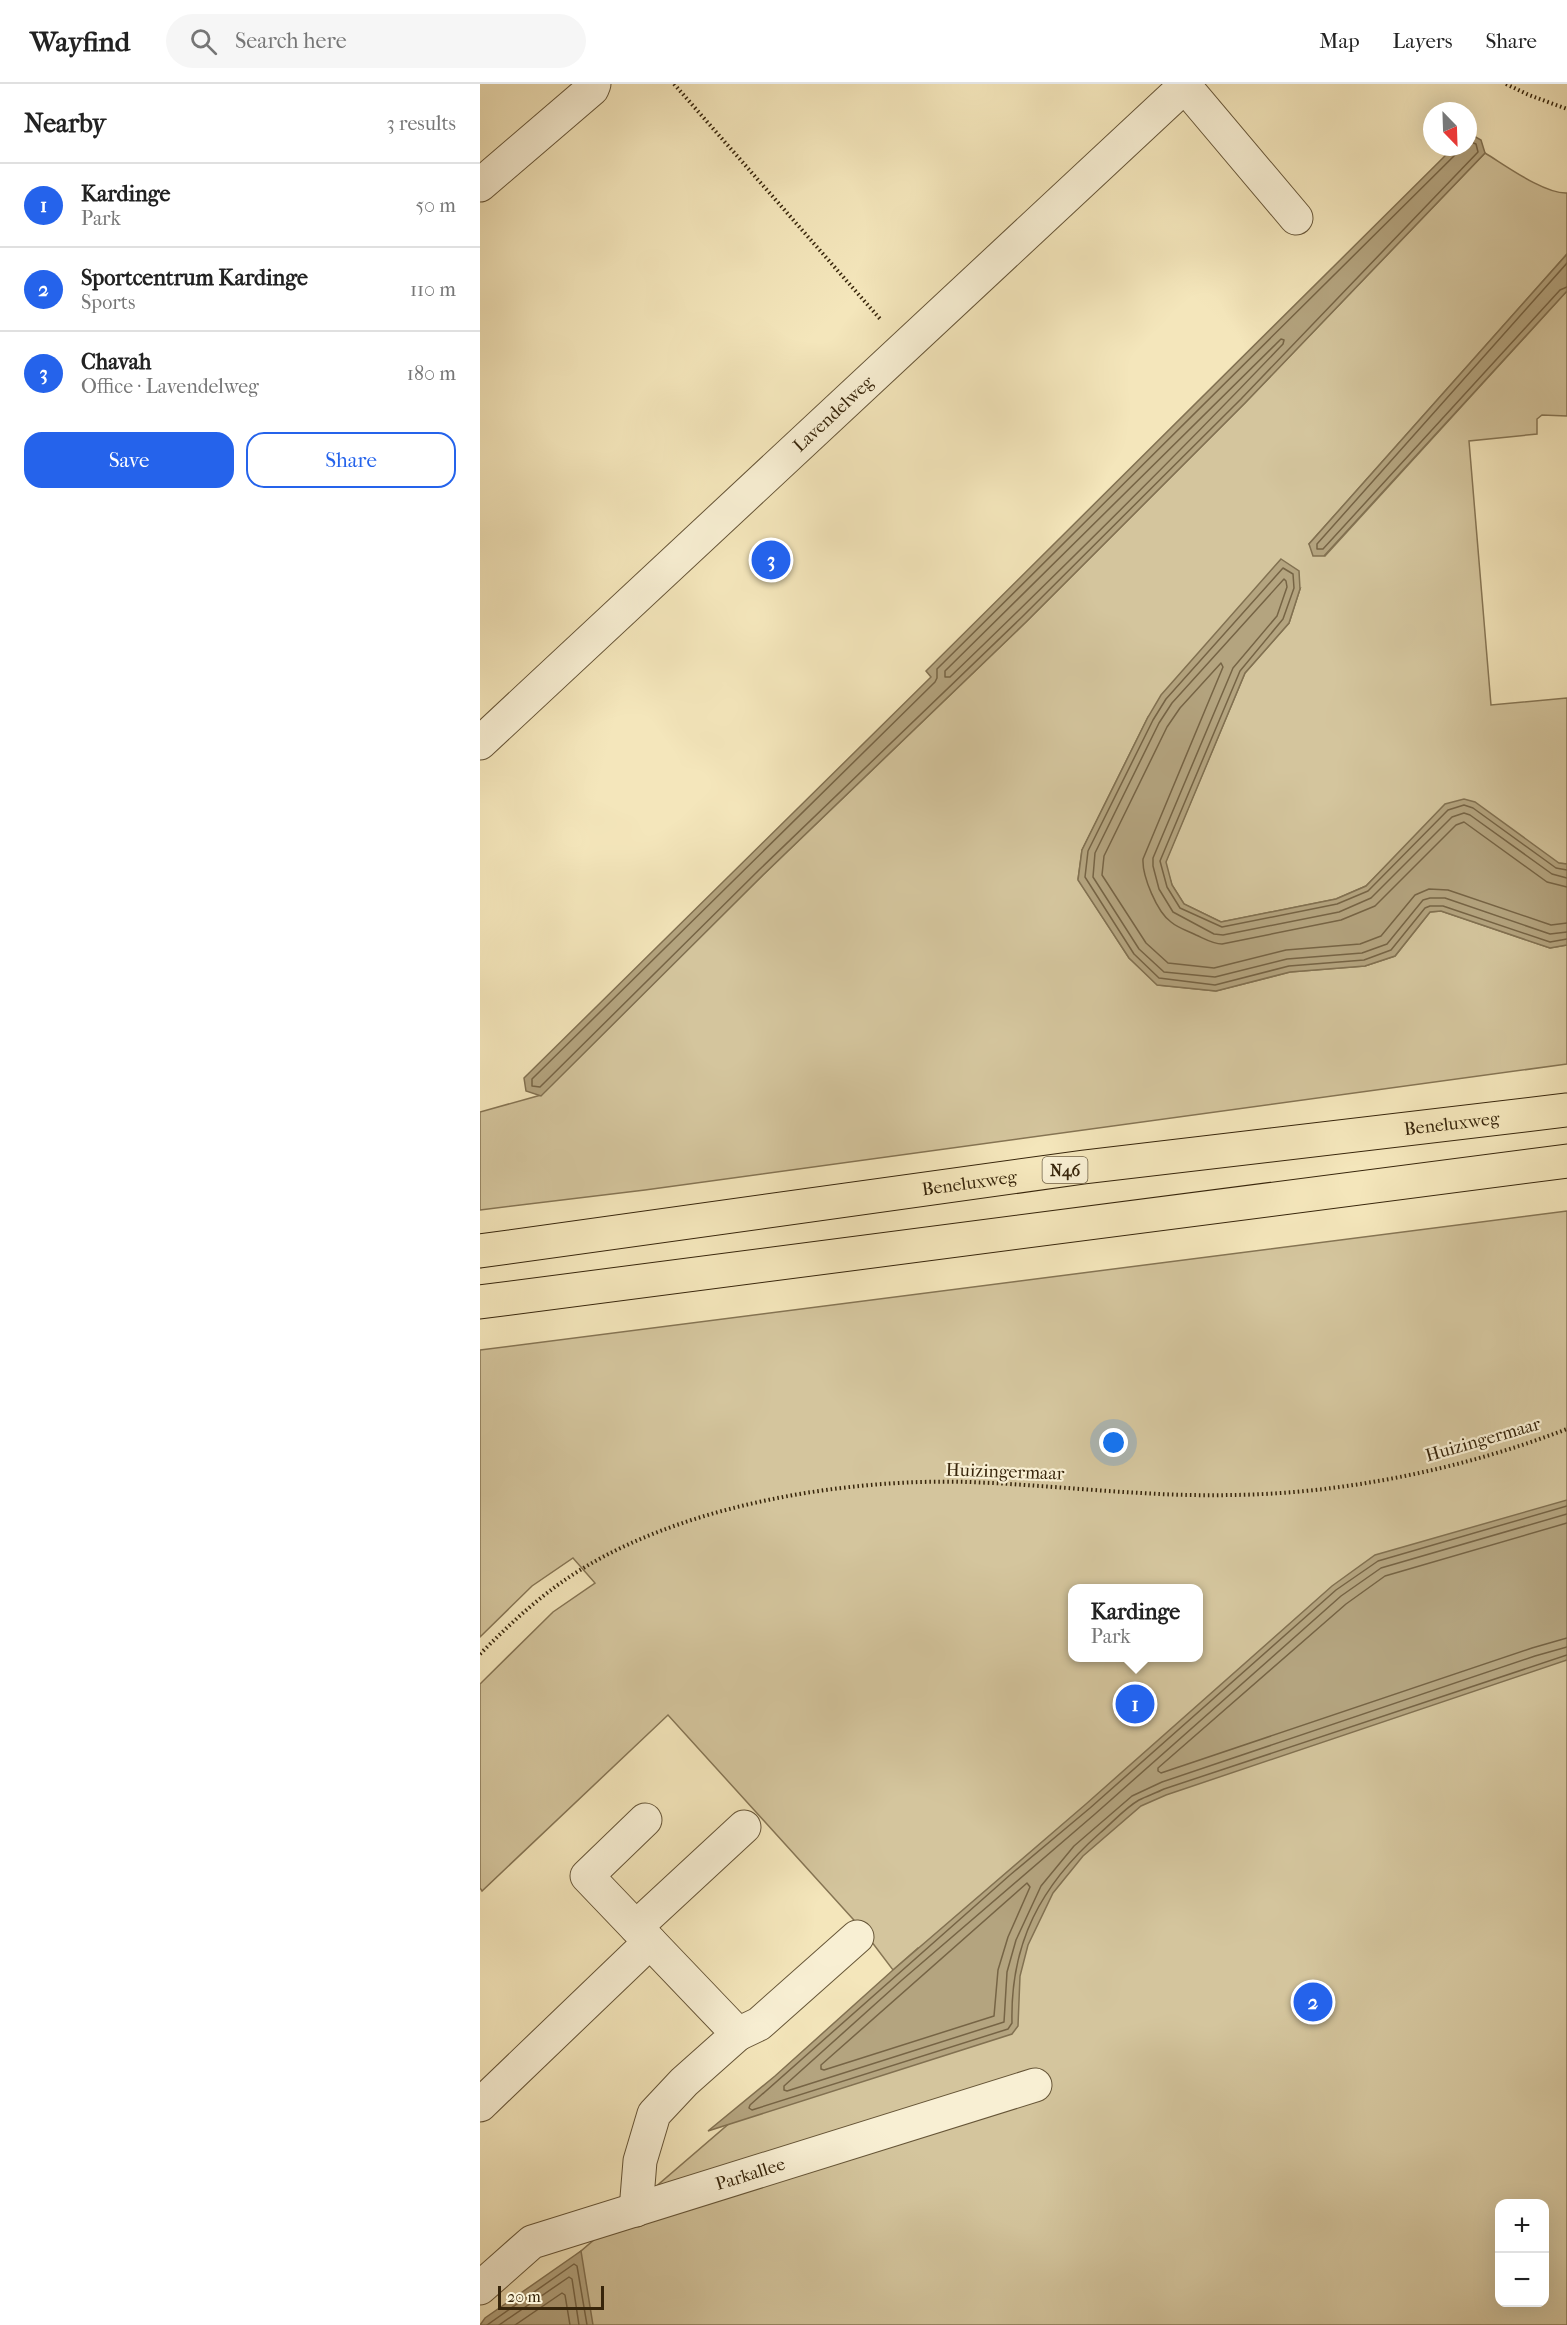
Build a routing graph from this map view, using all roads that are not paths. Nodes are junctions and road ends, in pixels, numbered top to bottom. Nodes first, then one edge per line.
1 (594, 84) edge
2 (1185, 85) edge
3 (480, 185) edge
4 (1296, 218) dead end
5 (480, 743) edge
6 (1567, 1110) edge
7 (1567, 1161) edge
8 (480, 1251) edge
9 (480, 1302) edge
10 (645, 1820) dead end
11 (744, 1827) dead end
12 (643, 1935) junction
13 (857, 1937) dead end
14 (738, 2034) junction
15 (1035, 2085) dead end
16 (480, 2105) edge
17 (636, 2210) junction
18 (480, 2288) edge

1 - 3 street
2 - 4 street
2 - 5 street, Lavendelweg
6 - 8 highway, Beneluxweg / N46
7 - 9 highway
10 - 12 street
11 - 12 street
12 - 14 street
12 - 16 street
13 - 14 street
14 - 17 street
15 - 17 street, Parkallee
17 - 18 street, Parkallee

